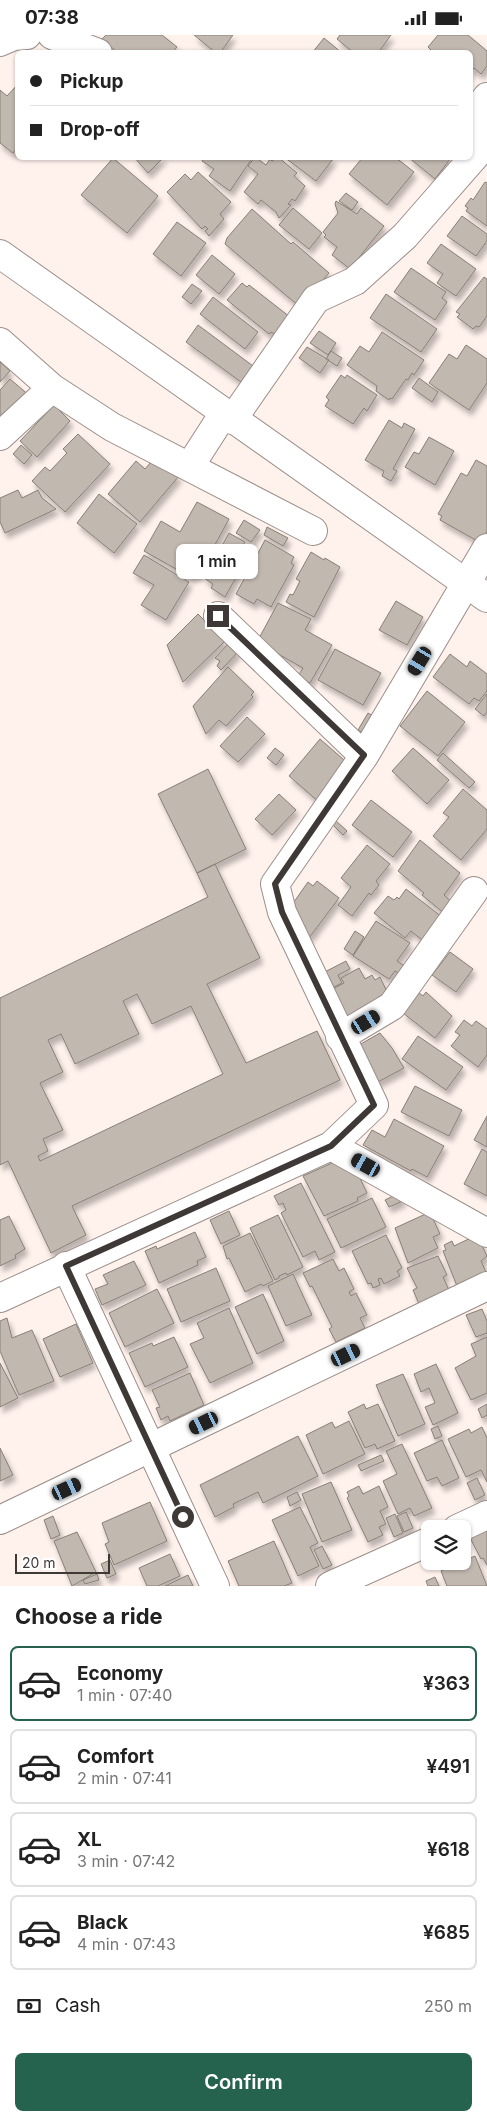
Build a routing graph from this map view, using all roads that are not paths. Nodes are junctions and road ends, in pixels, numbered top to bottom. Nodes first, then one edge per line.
1 (27, 35) edge
2 (52, 35) edge
3 (0, 42) edge
4 (90, 50) edge
5 (487, 97) edge
6 (473, 159) edge
7 (472, 160) edge
8 (0, 254) edge
9 (0, 342) edge
10 (52, 387) junction
11 (228, 417) junction
12 (0, 436) edge
13 (190, 466) junction
14 (313, 531) dead end
15 (487, 548) edge
16 (477, 590) edge
17 (218, 616) dead end
18 (364, 755) junction
19 (474, 891) dead end
20 (340, 1037) junction
21 (331, 1146) junction
22 (487, 1233) edge
23 (66, 1266) junction
24 (487, 1286) edge
25 (0, 1298) edge
26 (151, 1449) junction
27 (487, 1515) edge
28 (0, 1520) edge
29 (471, 1523) edge
30 (421, 1545) edge
31 (215, 1586) edge
32 (330, 1586) edge

1 - 3 street
2 - 4 street
5 - 6 street
7 - 11 street
8 - 11 street
9 - 10 street
10 - 12 street
10 - 13 street
11 - 13 street
11 - 16 street
13 - 14 street
15 - 16 street
16 - 18 street
17 - 18 street
18 - 20 street
19 - 20 street
20 - 21 street
21 - 22 street
21 - 23 street
23 - 25 street
23 - 26 street
24 - 26 street
26 - 28 street
26 - 31 street
27 - 29 street
30 - 32 street

